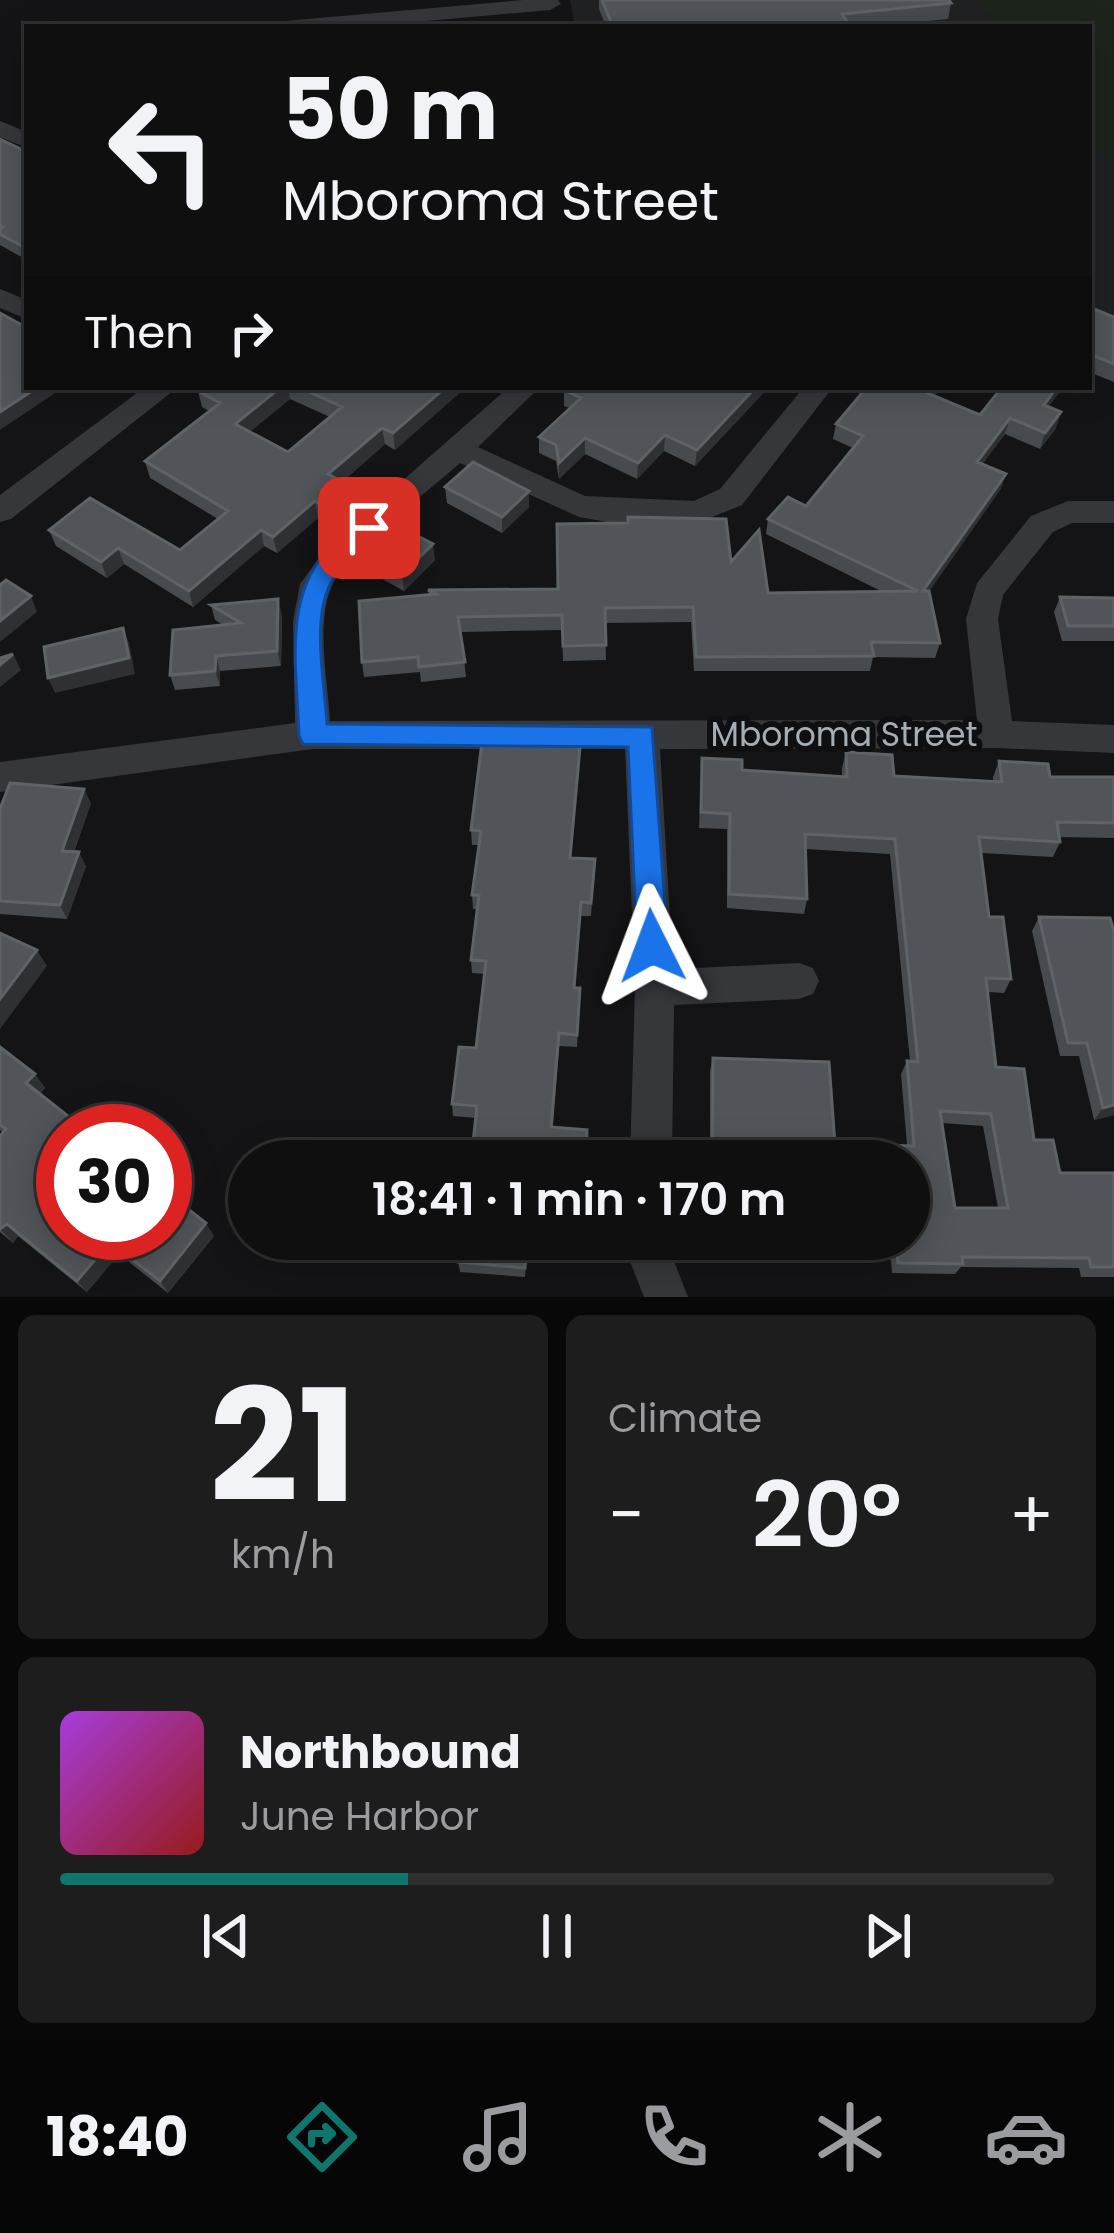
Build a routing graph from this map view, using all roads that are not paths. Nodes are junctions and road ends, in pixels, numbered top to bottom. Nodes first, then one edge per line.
1 (551, 10) edge
2 (332, 24) edge
3 (160, 390) edge
4 (523, 390) edge
5 (817, 390) edge
6 (459, 450) junction
7 (1, 509) edge
8 (1114, 512) edge
9 (996, 734) junction
10 (642, 735) junction
11 (313, 736) junction
12 (1114, 739) edge
13 (0, 777) edge
14 (800, 981) dead end
15 (655, 988) junction
16 (651, 1140) edge
17 (652, 1260) edge
18 (666, 1297) edge

1 - 2 street
3 - 7 street
4 - 6 street
5 - 6 street
6 - 11 street
8 - 9 street
9 - 10 street, Mboroma Street
9 - 12 street, Mboroma Street
10 - 11 street, Mboroma Street
10 - 15 street
11 - 13 street, Mboroma Street
14 - 15 street
15 - 16 street
17 - 18 street

